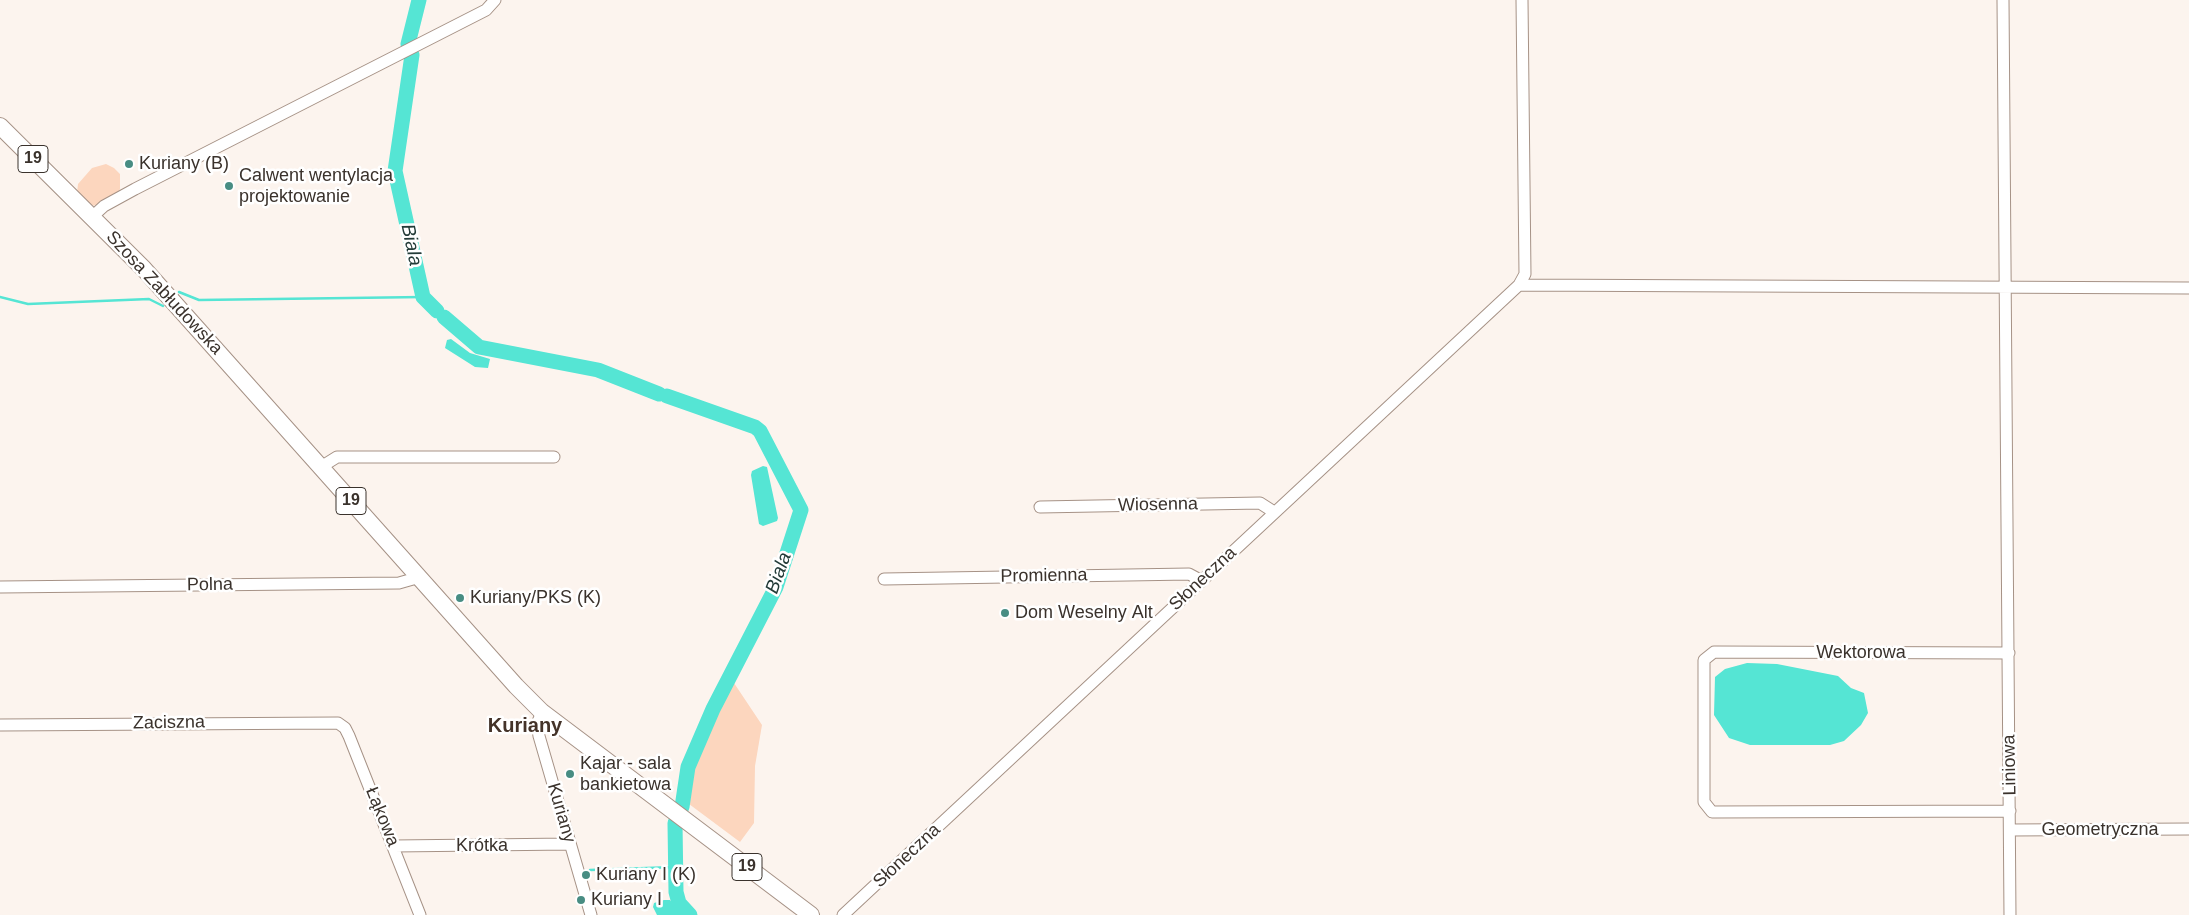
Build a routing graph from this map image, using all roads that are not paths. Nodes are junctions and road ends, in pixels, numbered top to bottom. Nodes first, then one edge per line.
1 (495, 0) edge
2 (1522, 0) edge
3 (2003, 0) edge
4 (0, 126) edge
5 (92, 217) junction
6 (1519, 285) junction
7 (2006, 288) junction
8 (2189, 288) edge
9 (554, 457) dead end
10 (321, 467) junction
11 (1040, 507) dead end
12 (1274, 512) junction
13 (418, 575) junction
14 (884, 579) dead end
15 (1202, 581) junction
16 (0, 587) edge
17 (2009, 653) junction
18 (542, 712) junction
19 (338, 722) joint
20 (0, 725) edge
21 (2010, 811) junction
22 (2189, 829) edge
23 (2010, 830) junction
24 (570, 844) junction
25 (394, 846) junction
26 (420, 915) edge
27 (591, 915) edge
28 (811, 915) edge
29 (842, 915) edge
30 (2010, 915) edge

1 - 5 street
2 - 6 street
3 - 7 street, Liniowa
4 - 5 highway, Szosa Zabłudowska / 19
5 - 10 highway, Szosa Zabłudowska / 19
6 - 7 street
6 - 12 street, Słoneczna
7 - 8 street
7 - 17 street, Liniowa
9 - 10 street
10 - 13 highway, Szosa Zabłudowska / 19
11 - 12 street, Wiosenna
12 - 15 street, Słoneczna
13 - 16 street, Polna
13 - 18 highway, Szosa Zabłudowska / 19
14 - 15 street, Promienna
15 - 29 street, Słoneczna
17 - 21 street, Liniowa
17 - 21 street, Wektorowa
18 - 24 street, Kuriany
18 - 28 highway, Szosa Zabłudowska / 19
19 - 20 street, Zaciszna
19 - 25 street, Łąkowa
21 - 23 street, Liniowa
22 - 23 street, Geometryczna
23 - 30 street, Liniowa
24 - 25 street, Krótka
24 - 27 street, Kuriany
25 - 26 street, Łąkowa

